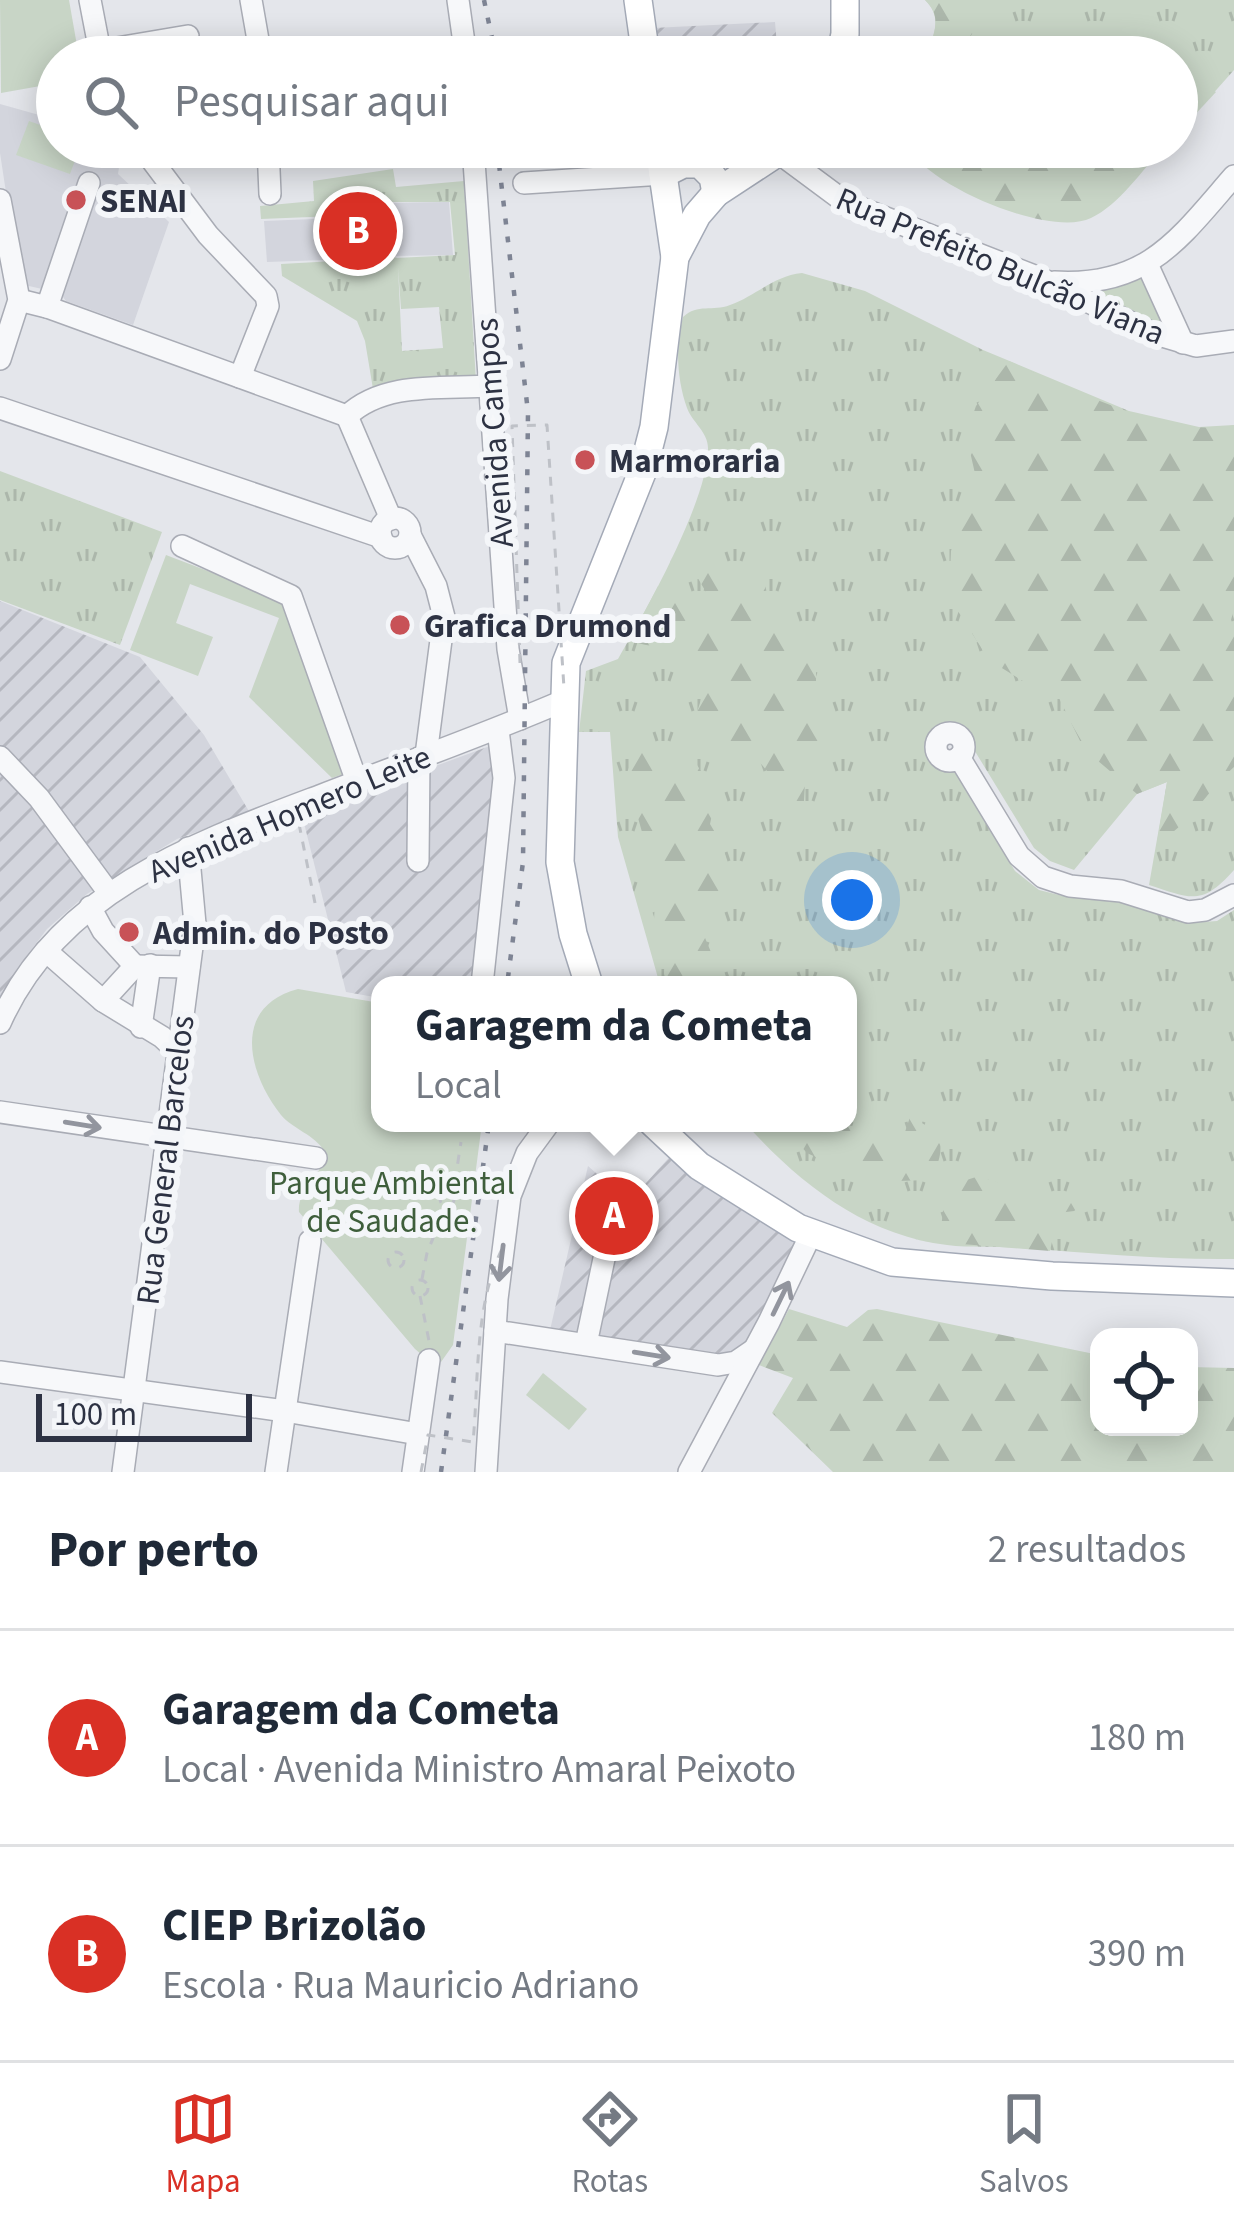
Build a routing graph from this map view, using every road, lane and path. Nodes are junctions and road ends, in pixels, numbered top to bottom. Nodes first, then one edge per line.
1 (90, 0) edge
2 (250, 0) edge
3 (458, 0) edge
4 (638, 0) edge
5 (844, 0) edge
6 (97, 36) edge
7 (257, 36) edge
8 (463, 36) edge
9 (643, 36) edge
10 (842, 36) edge
11 (158, 168) edge
12 (269, 168) edge
13 (474, 168) edge
14 (613, 168) edge
15 (662, 168) edge
16 (704, 168) edge
17 (757, 168) edge
18 (804, 168) edge
19 (1234, 176) edge
20 (89, 183) dead end
21 (524, 183) dead end
22 (270, 194) dead end
23 (0, 200) edge
24 (706, 204) junction
25 (667, 205) junction
26 (676, 257) junction
27 (1147, 264) junction
28 (1042, 279) junction
29 (19, 300) junction
30 (47, 307) junction
31 (1234, 340) edge
32 (1183, 344) junction
33 (0, 358) edge
34 (240, 377) junction
35 (490, 386) junction
36 (0, 408) edge
37 (346, 416) junction
38 (386, 528) junction
39 (182, 546) dead end
40 (520, 663) dead end
41 (563, 694) junction
42 (520, 719) junction
43 (498, 730) junction
44 (423, 756) junction
45 (959, 757) dead end
46 (0, 758) edge
47 (357, 782) junction
48 (295, 805) junction
49 (188, 848) junction
50 (418, 861) dead end
51 (109, 893) junction
52 (1234, 895) edge
53 (315, 903) dead end
54 (93, 912) junction
55 (51, 956) junction
56 (142, 966) junction
57 (189, 967) junction
58 (483, 976) edge
59 (586, 976) edge
60 (8, 987) edge
61 (103, 1000) junction
62 (0, 1023) edge
63 (141, 1027) junction
64 (178, 1053) junction
65 (0, 1112) edge
66 (543, 1132) edge
67 (663, 1132) edge
68 (166, 1137) junction
69 (461, 1142) dead end
70 (316, 1158) dead end
71 (419, 1175) dead end
72 (455, 1181) junction
73 (450, 1193) junction
74 (446, 1206) junction
75 (613, 1216) dead end
76 (811, 1234) junction
77 (310, 1241) dead end
78 (504, 1245) junction
79 (403, 1265) dead end
80 (422, 1279) junction
81 (414, 1282) junction
82 (1234, 1283) edge
83 (420, 1296) junction
84 (495, 1331) junction
85 (586, 1344) junction
86 (749, 1355) junction
87 (429, 1360) joint
88 (0, 1372) edge
89 (135, 1390) junction
90 (285, 1411) junction
91 (418, 1434) junction
92 (123, 1472) edge
93 (276, 1472) edge
94 (417, 1472) edge
95 (486, 1472) edge
96 (689, 1472) edge

1 - 6 street
2 - 7 street
3 - 8 street
4 - 9 main road
5 - 10 main road
11 - 34 street
12 - 22 street
13 - 35 street, Avenida Campos
14 - 21 street
15 - 25 main road
16 - 24 main road
17 - 24 main road
18 - 28 street, Rua Prefeito Bulcão Viana
19 - 27 street
20 - 30 street
23 - 29 street
24 - 25 main road
24 - 26 main road
25 - 26 main road
26 - 41 main road
27 - 28 street
27 - 32 street
28 - 32 street, Rua Prefeito Bulcão Viana
29 - 30 street
29 - 33 street
30 - 34 street
31 - 32 street, Rua Prefeito Bulcão Viana
34 - 37 street
35 - 37 street
35 - 42 street, Avenida Campos
36 - 38 street
37 - 38 street
38 - 44 street
39 - 47 street
40 - 41 path, bridge
41 - 42 street, Avenida Homero Leite
41 - 59 main road
42 - 43 street, Avenida Homero Leite
43 - 44 street, Avenida Homero Leite
43 - 58 street
44 - 47 street, Avenida Homero Leite
44 - 50 street
45 - 52 street
46 - 51 street
47 - 48 street, Avenida Homero Leite
48 - 49 street, Avenida Homero Leite
48 - 53 path
49 - 51 street, Avenida Homero Leite
49 - 57 street, Rua General Barcelos
51 - 54 street, Avenida Homero Leite
54 - 55 street, Avenida Homero Leite
54 - 56 street
55 - 60 street, Avenida Homero Leite
55 - 61 street
56 - 57 street
56 - 61 street
56 - 63 street
57 - 64 street, Rua General Barcelos
60 - 62 street, Avenida Homero Leite
61 - 63 street
63 - 64 street
64 - 68 street, Rua General Barcelos
65 -> 68 street
66 - 78 street
67 - 76 main road
68 - 70 street
68 - 89 street, Rua General Barcelos
69 - 72 path
71 - 72 path
72 - 73 path
73 - 74 path
73 - 74 path
74 - 80 path
75 - 85 street
76 - 82 main road
86 -> 76 street
77 - 90 street
78 -> 84 street
78 - 94 path, bridge
79 - 81 path
80 - 81 path
80 - 83 path
81 - 83 path
83 - 87 path
84 - 85 street
84 - 95 street
85 -> 86 street
86 - 96 street
87 - 91 street
88 - 89 street
89 - 90 street
89 - 92 street, Rua General Barcelos
90 - 91 street
90 - 93 street
91 - 94 street

